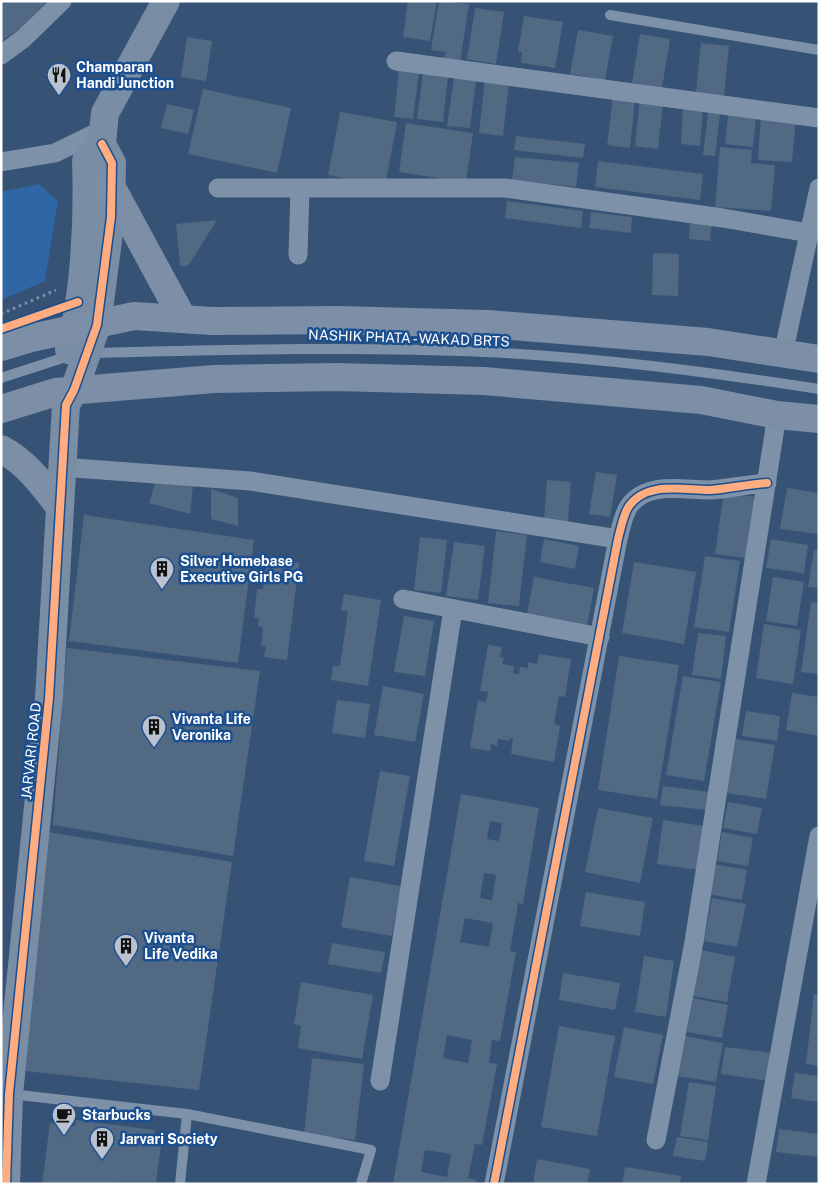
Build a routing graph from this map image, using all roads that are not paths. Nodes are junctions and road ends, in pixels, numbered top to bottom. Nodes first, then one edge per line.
1 (62, 1) edge
2 (166, 1) edge
3 (610, 15) dead end
4 (819, 50) edge
5 (1, 55) edge
6 (396, 61) dead end
7 (819, 118) edge
8 (103, 136) junction
9 (1, 162) edge
10 (111, 186) junction
11 (218, 188) dead end
12 (819, 188) edge
13 (300, 190) junction
14 (809, 233) junction
15 (298, 255) dead end
16 (183, 319) junction
17 (81, 341) junction
18 (1, 348) edge
19 (783, 354) junction
20 (819, 359) edge
21 (1, 378) edge
22 (819, 389) edge
23 (66, 396) junction
24 (1, 409) edge
25 (777, 415) junction
26 (819, 419) edge
27 (1, 449) edge
28 (61, 467) junction
29 (767, 483) junction
30 (59, 506) junction
31 (618, 539) junction
32 (403, 599) dead end
33 (453, 609) junction
34 (600, 637) junction
35 (819, 836) edge
36 (380, 1081) dead end
37 (9, 1094) junction
38 (187, 1114) junction
39 (656, 1140) dead end
40 (6, 1184) edge
41 (180, 1184) edge
42 (361, 1184) edge
43 (494, 1184) edge
44 (756, 1184) edge

1 - 5 street
2 - 8 street
3 - 4 lane
6 - 7 street
8 - 9 street
8 - 10 street
8 - 17 street
10 - 16 main road
10 - 17 street
11 - 13 street
12 - 14 street
13 - 14 street
13 - 15 street
14 - 19 street
16 - 17 main road
16 - 19 main road
17 - 18 main road
17 - 21 lane, NASHIK PHATA - WAKAD BRTS
17 - 22 lane, NASHIK PHATA - WAKAD BRTS
17 - 23 street, JARVARI ROAD
19 - 20 main road
23 - 24 main road
23 - 25 main road
23 - 28 street, JARVARI ROAD
25 - 26 main road
25 - 29 street
27 - 30 main road
28 - 30 street, JARVARI ROAD
28 - 31 street
29 - 31 street
29 - 39 street
30 - 37 street, JARVARI ROAD
31 - 34 street
32 - 33 street
33 - 34 street
33 - 36 street
34 - 43 street
35 - 44 street
37 - 38 lane
37 - 40 street, JARVARI ROAD
38 - 41 lane
38 - 42 lane

